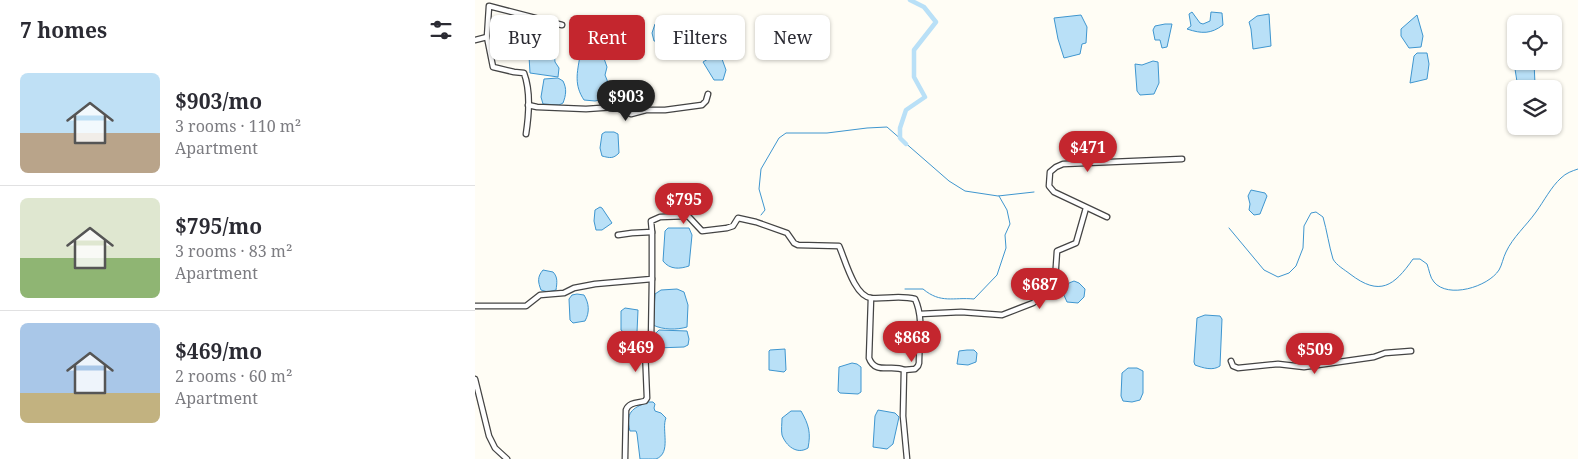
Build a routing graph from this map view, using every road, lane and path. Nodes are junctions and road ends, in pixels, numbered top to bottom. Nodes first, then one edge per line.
1 (561, 24) dead end
2 (487, 37) junction
3 (475, 40) edge
4 (708, 94) dead end
5 (528, 105) junction
6 (526, 134) dead end
7 (1182, 159) dead end
8 (1085, 208) junction
9 (1107, 217) dead end
10 (651, 232) junction
11 (618, 236) dead end
12 (652, 279) junction
13 (871, 298) junction
14 (475, 306) edge
15 (920, 314) junction
16 (1411, 351) dead end
17 (1231, 361) dead end
18 (905, 370) junction
19 (475, 379) edge
20 (507, 459) edge
21 (625, 459) edge
22 (907, 459) edge

1 - 2 street
2 - 3 street
2 - 5 street
4 - 5 street
5 - 6 street
7 - 8 street
8 - 9 street
8 - 15 street
10 - 11 street
10 - 12 street
10 - 13 street
12 - 14 street
12 - 21 street
13 - 15 street
13 - 18 street
15 - 18 street
16 - 17 street
18 - 22 street
19 - 20 street

